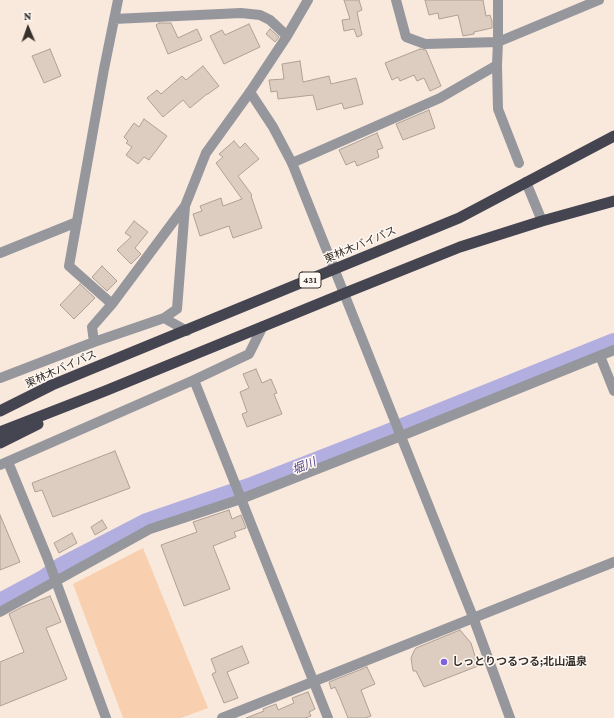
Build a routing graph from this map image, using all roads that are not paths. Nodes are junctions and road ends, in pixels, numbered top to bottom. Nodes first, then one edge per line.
1 (118, 0) edge
2 (308, 0) edge
3 (396, 0) edge
4 (498, 0) edge
5 (599, 0) edge
6 (114, 19) junction
7 (287, 36) junction
8 (498, 42) junction
9 (497, 65) junction
10 (250, 92) junction
11 (614, 136) edge
12 (292, 163) junction
13 (519, 163) dead end
14 (526, 182) junction
15 (614, 202) edge
16 (186, 206) junction
17 (542, 221) junction
18 (77, 222) junction
19 (0, 253) edge
20 (335, 270) junction
21 (345, 293) junction
22 (112, 304) junction
23 (164, 318) junction
24 (263, 326) junction
25 (187, 331) junction
26 (94, 342) junction
27 (614, 350) edge
28 (600, 356) junction
29 (0, 378) edge
30 (194, 380) junction
31 (52, 385) junction
32 (105, 391) junction
33 (614, 391) edge
34 (0, 408) edge
35 (0, 412) edge
36 (0, 432) edge
37 (401, 436) junction
38 (0, 443) edge
39 (4, 464) edge
40 (241, 499) junction
41 (614, 562) edge
42 (56, 581) junction
43 (0, 612) edge
44 (473, 617) junction
45 (313, 681) junction
46 (106, 718) edge
47 (222, 718) edge
48 (328, 718) edge
49 (510, 718) edge

1 - 6 street
2 - 7 street
3 - 8 street
4 - 8 street
5 - 8 street
6 - 7 street
6 - 18 street
7 - 10 street
8 - 9 street
9 - 12 street
9 - 13 street
10 - 12 street
10 - 16 street
11 - 14 highway, 東林木バイパス / 431
12 - 20 street
14 - 17 street
14 - 20 highway, 東林木バイパス / 431
15 - 17 highway, 431
16 - 22 street
16 - 23 street
17 - 21 highway, 431
18 - 19 street
18 - 22 street
20 - 21 street
20 - 25 highway, 東林木バイパス / 431
21 - 24 highway, 431
21 - 37 street
22 - 26 street
23 - 25 street
23 - 26 street
24 - 30 street
24 - 32 highway, 431
25 - 31 highway, 東林木バイパス / 431
26 - 29 street
27 - 28 street
28 - 33 street
28 - 37 street
30 - 39 street
30 - 40 street
31 - 34 highway
31 - 35 highway, 東林木バイパス / 431
32 - 36 highway, 431
32 - 38 highway
37 - 40 street
37 - 44 street
39 - 42 street
40 - 42 street
40 - 45 street
41 - 44 street
42 - 43 street
42 - 46 street
44 - 45 street
44 - 49 street
45 - 47 street
45 - 48 street

